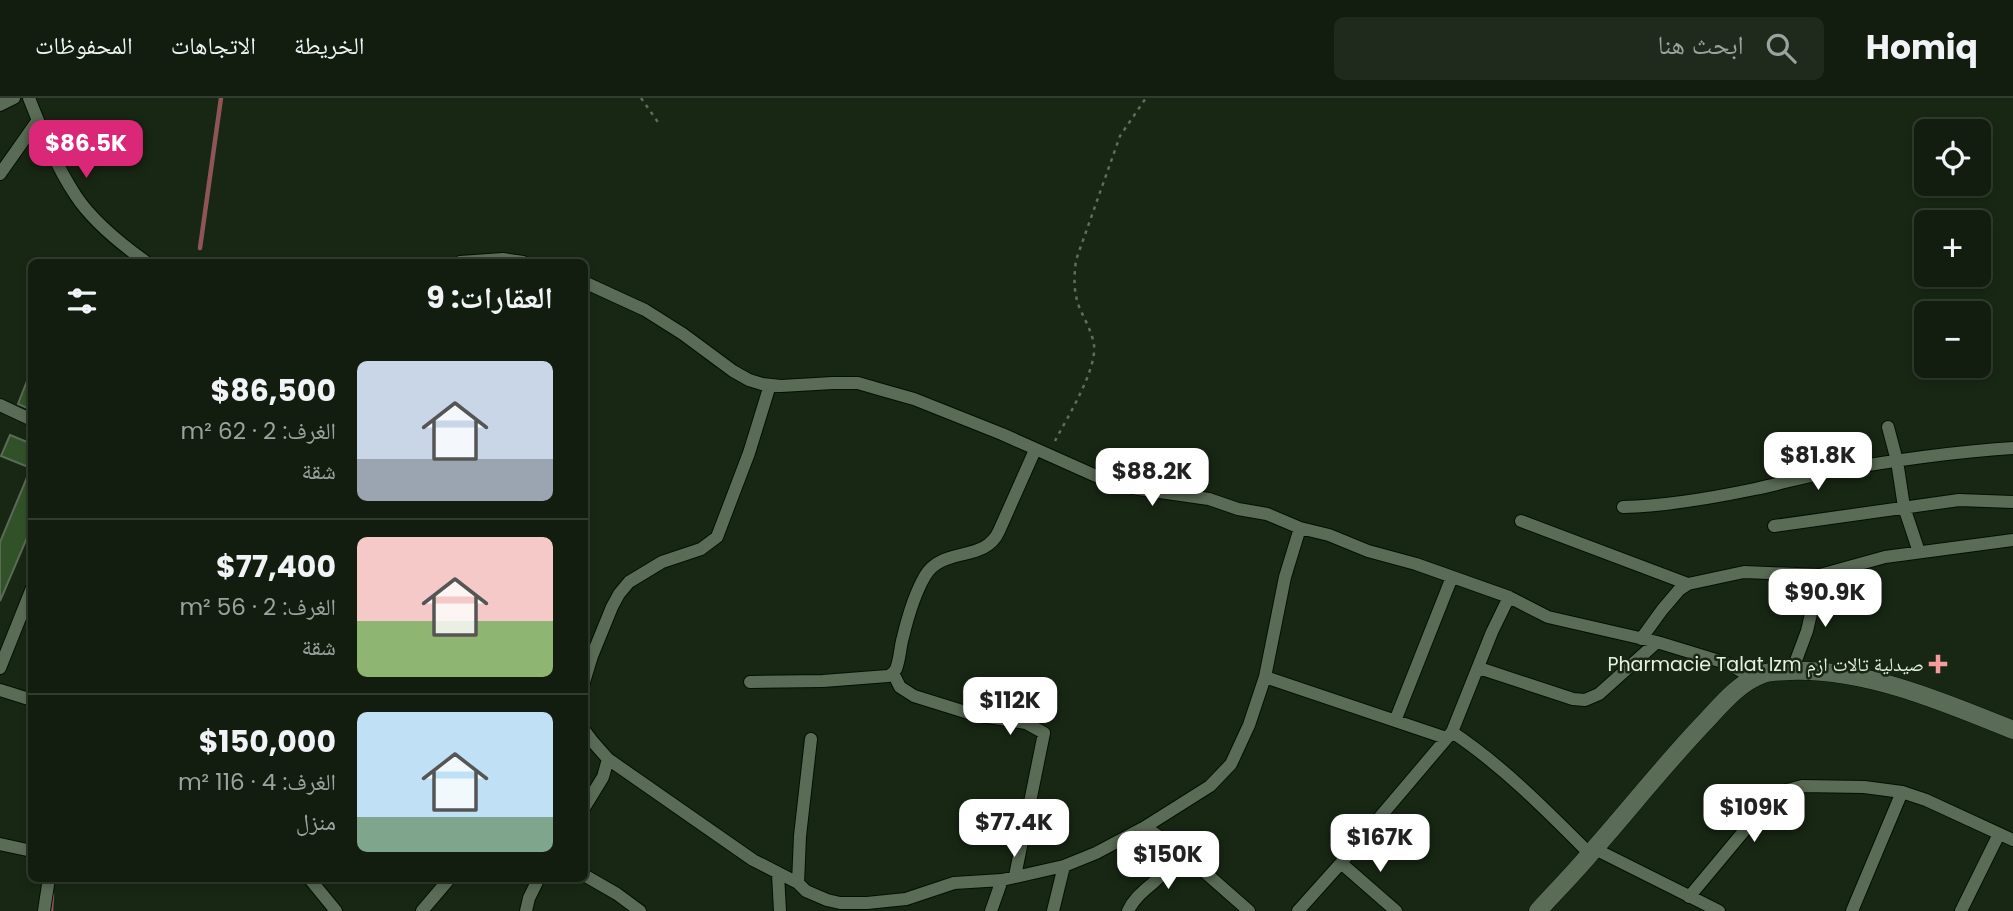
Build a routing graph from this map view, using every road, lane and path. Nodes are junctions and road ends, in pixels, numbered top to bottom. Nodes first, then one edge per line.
1 (14, 98) edge
2 (29, 98) edge
3 (641, 98) edge
4 (1146, 98) edge
5 (0, 105) edge
6 (38, 120) junction
7 (660, 125) dead end
8 (0, 174) edge
9 (142, 259) edge
10 (588, 284) edge
11 (770, 385) junction
12 (0, 405) edge
13 (28, 418) edge
14 (1888, 427) dead end
15 (2013, 448) edge
16 (1035, 450) junction
17 (1048, 455) junction
18 (1897, 461) junction
19 (2013, 502) edge
20 (1623, 507) dead end
21 (1904, 507) junction
22 (1521, 521) dead end
23 (1774, 526) dead end
24 (1300, 528) junction
25 (2013, 540) edge
26 (1919, 552) junction
27 (1821, 575) junction
28 (1452, 577) junction
29 (1688, 584) junction
30 (1509, 597) junction
31 (28, 598) edge
32 (1641, 639) junction
33 (1657, 642) junction
34 (0, 668) edge
35 (1479, 668) junction
36 (588, 669) edge
37 (1793, 671) junction
38 (893, 673) junction
39 (1265, 677) junction
40 (1753, 678) junction
41 (750, 681) dead end
42 (0, 690) edge
43 (28, 699) edge
44 (1395, 721) junction
45 (2013, 730) edge
46 (588, 735) edge
47 (1449, 735) junction
48 (811, 739) dead end
49 (608, 759) junction
50 (1902, 792) junction
51 (588, 800) edge
52 (1145, 827) junction
53 (1999, 834) junction
54 (2013, 840) edge
55 (0, 844) edge
56 (28, 850) edge
57 (1593, 851) junction
58 (1183, 853) junction
59 (1341, 863) junction
60 (1064, 866) junction
61 (778, 874) junction
62 (588, 877) edge
63 (1008, 878) junction
64 (48, 882) edge
65 (315, 882) edge
66 (447, 882) edge
67 (537, 882) edge
68 (798, 883) junction
69 (1689, 897) junction
70 (906, 905) edge
71 (840, 907) edge
72 (44, 911) edge
73 (337, 911) edge
74 (422, 911) edge
75 (526, 911) edge
76 (640, 911) edge
77 (780, 911) edge
78 (991, 911) edge
79 (1053, 911) edge
80 (1128, 911) edge
81 (1249, 911) edge
82 (1298, 911) edge
83 (1396, 911) edge
84 (1538, 911) edge
85 (1719, 911) edge
86 (1852, 911) edge
87 (1961, 911) edge

1 - 5 street
2 - 6 street
3 - 7 path
4 - 17 path
6 - 8 street
6 - 9 street
10 - 11 street
11 - 16 street
11 - 36 street
12 - 13 street
14 - 18 street
15 - 18 street
16 - 17 street
16 - 38 street
17 - 24 street
18 - 20 street
18 - 21 street
19 - 21 street
21 - 23 street
21 - 26 street
22 - 29 street
24 - 28 street
24 - 39 street
25 - 26 street
26 - 27 street
27 - 29 street
27 - 37 street
28 - 30 street
28 - 44 street
29 - 32 street
30 - 32 street
30 - 35 street
31 - 34 street
32 - 33 street
33 - 35 street
33 - 40 street
35 - 47 street
37 - 40 street
37 - 45 street
38 - 41 street
38 - 63 street
39 - 44 street
39 - 52 street
40 - 57 street
42 - 43 street
44 - 47 street
46 - 49 street
47 - 57 street
47 - 59 street
48 - 68 street
49 - 51 street
49 - 61 street
50 - 53 street
50 - 69 street
50 - 86 street
52 - 58 street
52 - 60 street
53 - 54 street
53 - 87 street
55 - 56 street
57 - 69 street
57 - 84 street
58 - 80 street
58 - 81 street
59 - 82 street
59 - 83 street
60 - 63 street
60 - 79 street
61 - 68 street
61 - 77 street
62 - 76 street
63 - 70 street
63 - 78 street
64 - 72 street
65 - 73 street
66 - 74 street
67 - 75 street
68 - 71 street
69 - 85 street
70 - 71 street

